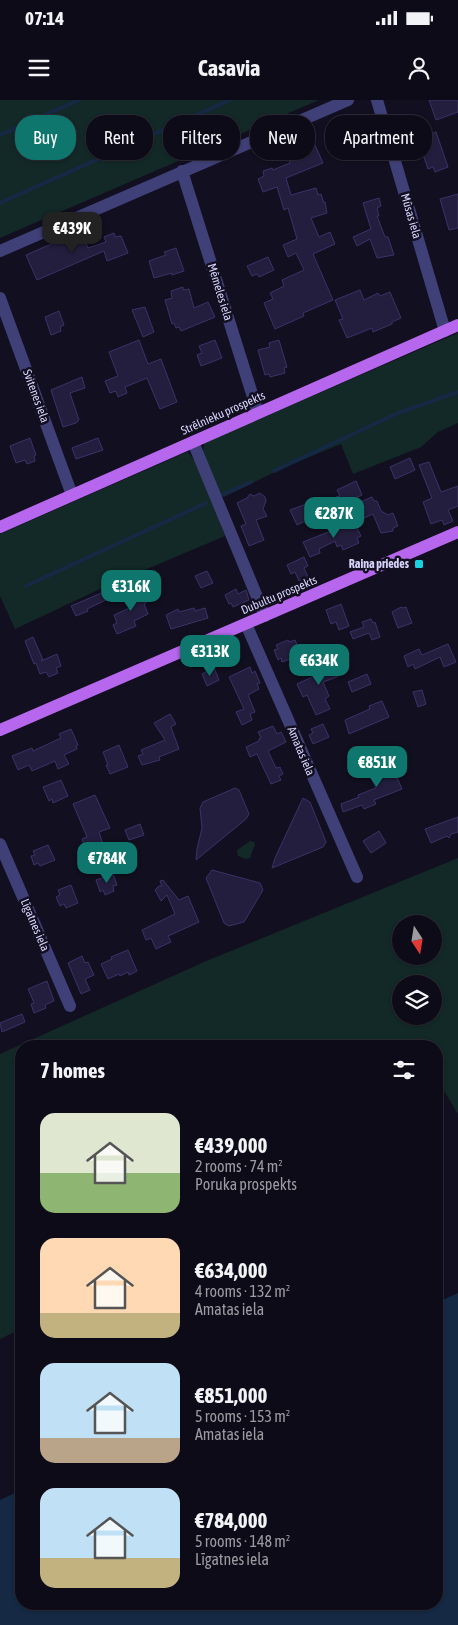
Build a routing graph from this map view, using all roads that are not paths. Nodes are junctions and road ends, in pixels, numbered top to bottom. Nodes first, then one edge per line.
1 (348, 100) edge
2 (377, 100) edge
3 (182, 171) junction
4 (0, 251) edge
5 (0, 298) edge
6 (458, 325) edge
7 (445, 331) junction
8 (258, 413) junction
9 (193, 442) junction
10 (72, 495) junction
11 (0, 527) edge
12 (458, 532) edge
13 (265, 616) junction
14 (246, 624) junction
15 (0, 730) edge
16 (0, 844) edge
17 (357, 877) dead end
18 (70, 1006) dead end

1 - 3 street
2 - 7 street, Mūsas iela
3 - 4 street
3 - 8 street, Mēmeles iela
5 - 10 street, Svitenes iela
6 - 7 main road, Strēlnieku prospekts
7 - 8 main road, Strēlnieku prospekts
8 - 9 main road, Strēlnieku prospekts
9 - 10 main road, Strēlnieku prospekts
9 - 13 street
10 - 11 main road, Strēlnieku prospekts
12 - 13 main road, Dubultu prospekts
13 - 14 main road, Dubultu prospekts
14 - 15 main road, Dubultu prospekts
14 - 17 street, Amatas iela
16 - 18 street, Līgatnes iela

